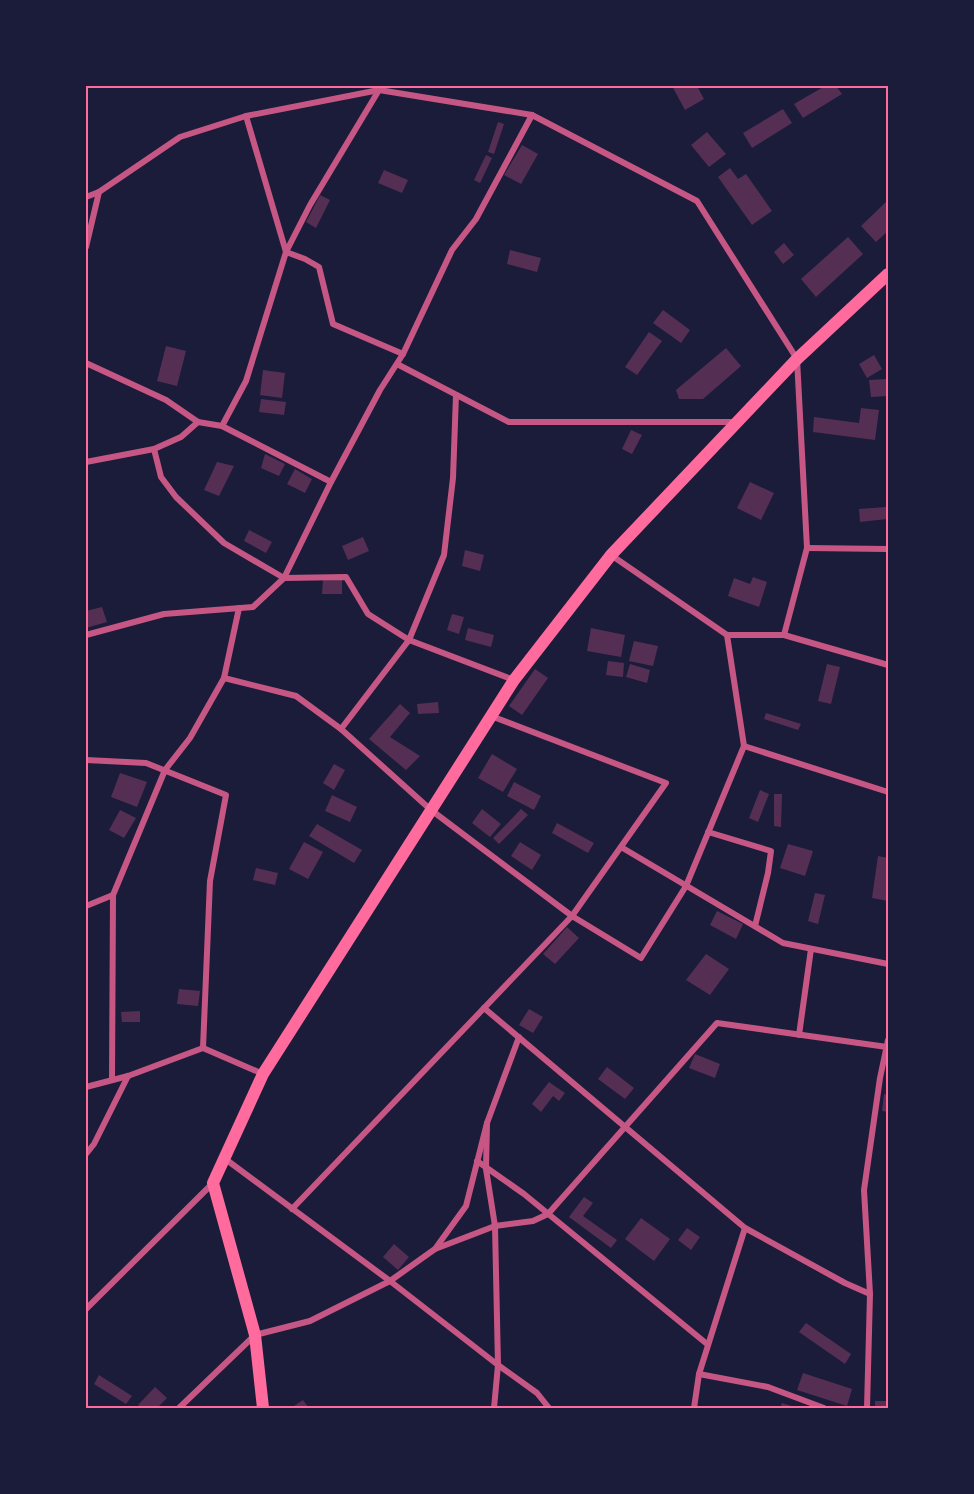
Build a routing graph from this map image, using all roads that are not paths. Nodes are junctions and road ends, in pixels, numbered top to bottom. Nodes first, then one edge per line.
1 (379, 90) junction
2 (532, 115) junction
3 (246, 116) junction
4 (99, 192) junction
5 (86, 197) edge
6 (86, 247) edge
7 (286, 252) junction
8 (888, 274) edge
9 (403, 354) junction
10 (797, 359) junction
11 (86, 363) edge
12 (397, 364) junction
13 (456, 395) junction
14 (198, 422) junction
15 (737, 422) junction
16 (222, 426) junction
17 (154, 449) junction
18 (86, 462) edge
19 (331, 482) junction
20 (807, 548) junction
21 (888, 549) edge
22 (611, 555) junction
23 (284, 578) junction
24 (239, 608) junction
25 (86, 635) edge
26 (727, 635) junction
27 (784, 635) junction
28 (409, 640) junction
29 (888, 664) edge
30 (224, 678) junction
31 (514, 680) junction
32 (491, 716) junction
33 (341, 729) junction
34 (744, 746) junction
35 (86, 760) edge
36 (165, 770) junction
37 (888, 792) edge
38 (431, 810) junction
39 (708, 832) junction
40 (621, 847) junction
41 (686, 886) junction
42 (113, 895) junction
43 (86, 906) edge
44 (572, 916) junction
45 (755, 926) junction
46 (811, 949) junction
47 (888, 964) edge
48 (484, 1008) junction
49 (799, 1035) junction
50 (519, 1037) junction
51 (888, 1044) edge
52 (202, 1048) junction
53 (263, 1074) junction
54 (128, 1076) junction
55 (112, 1080) junction
56 (86, 1087) edge
57 (487, 1123) junction
58 (624, 1126) junction
59 (86, 1154) edge
60 (223, 1158) junction
61 (477, 1161) junction
62 (486, 1169) junction
63 (213, 1183) junction
64 (292, 1209) junction
65 (549, 1214) junction
66 (495, 1226) junction
67 (745, 1228) junction
68 (435, 1249) junction
69 (390, 1281) junction
70 (870, 1294) junction
71 (86, 1309) edge
72 (255, 1335) junction
73 (707, 1344) junction
74 (498, 1365) junction
75 (699, 1374) junction
76 (179, 1408) edge
77 (262, 1408) edge
78 (494, 1408) edge
79 (549, 1408) edge
80 (694, 1408) edge
81 (824, 1408) edge
82 (867, 1408) edge

1 - 2 street
1 - 3 street
1 - 7 street
2 - 9 street
2 - 10 street
3 - 4 street
3 - 7 street
4 - 5 street
4 - 6 street
7 - 9 street
7 - 16 street
8 - 10 main road
9 - 12 street
10 - 15 main road
10 - 20 street
11 - 14 street
12 - 13 street
12 - 19 street
13 - 15 street
13 - 28 street
14 - 16 street
14 - 17 street
15 - 22 main road
16 - 19 street
17 - 18 street
17 - 23 street
19 - 23 street
20 - 21 street
20 - 27 street
22 - 26 street
22 - 31 main road
23 - 24 street
23 - 28 street
24 - 25 street
24 - 30 street
26 - 27 street
26 - 34 street
27 - 29 street
28 - 31 street
28 - 33 street
30 - 33 street
30 - 36 street
31 - 32 main road
32 - 38 main road
32 - 40 street
33 - 38 street
34 - 37 street
34 - 39 street
35 - 36 street
36 - 42 street
36 - 52 street
38 - 44 street
38 - 53 main road
39 - 41 street
39 - 45 street
40 - 41 street
40 - 44 street
41 - 44 street
41 - 45 street
42 - 43 street
42 - 55 street
44 - 48 street
45 - 46 street
46 - 47 street
46 - 49 street
48 - 50 street
48 - 64 street
49 - 51 street
49 - 58 street
50 - 57 street
50 - 58 street
51 - 70 street
52 - 53 street
52 - 54 street
53 - 60 main road
54 - 55 street
54 - 59 street
55 - 56 street
57 - 61 street
57 - 62 street
58 - 65 street
58 - 67 street
60 - 63 main road
60 - 64 street
61 - 62 street
61 - 68 street
62 - 65 street
62 - 66 street
63 - 71 street
63 - 72 main road
64 - 69 street
65 - 66 street
65 - 73 street
66 - 68 street
66 - 74 street
67 - 70 street
67 - 73 street
68 - 69 street
69 - 72 street
69 - 74 street
70 - 82 street
72 - 76 street
72 - 77 main road
73 - 75 street
74 - 78 street
74 - 79 street
75 - 80 street
75 - 81 street

